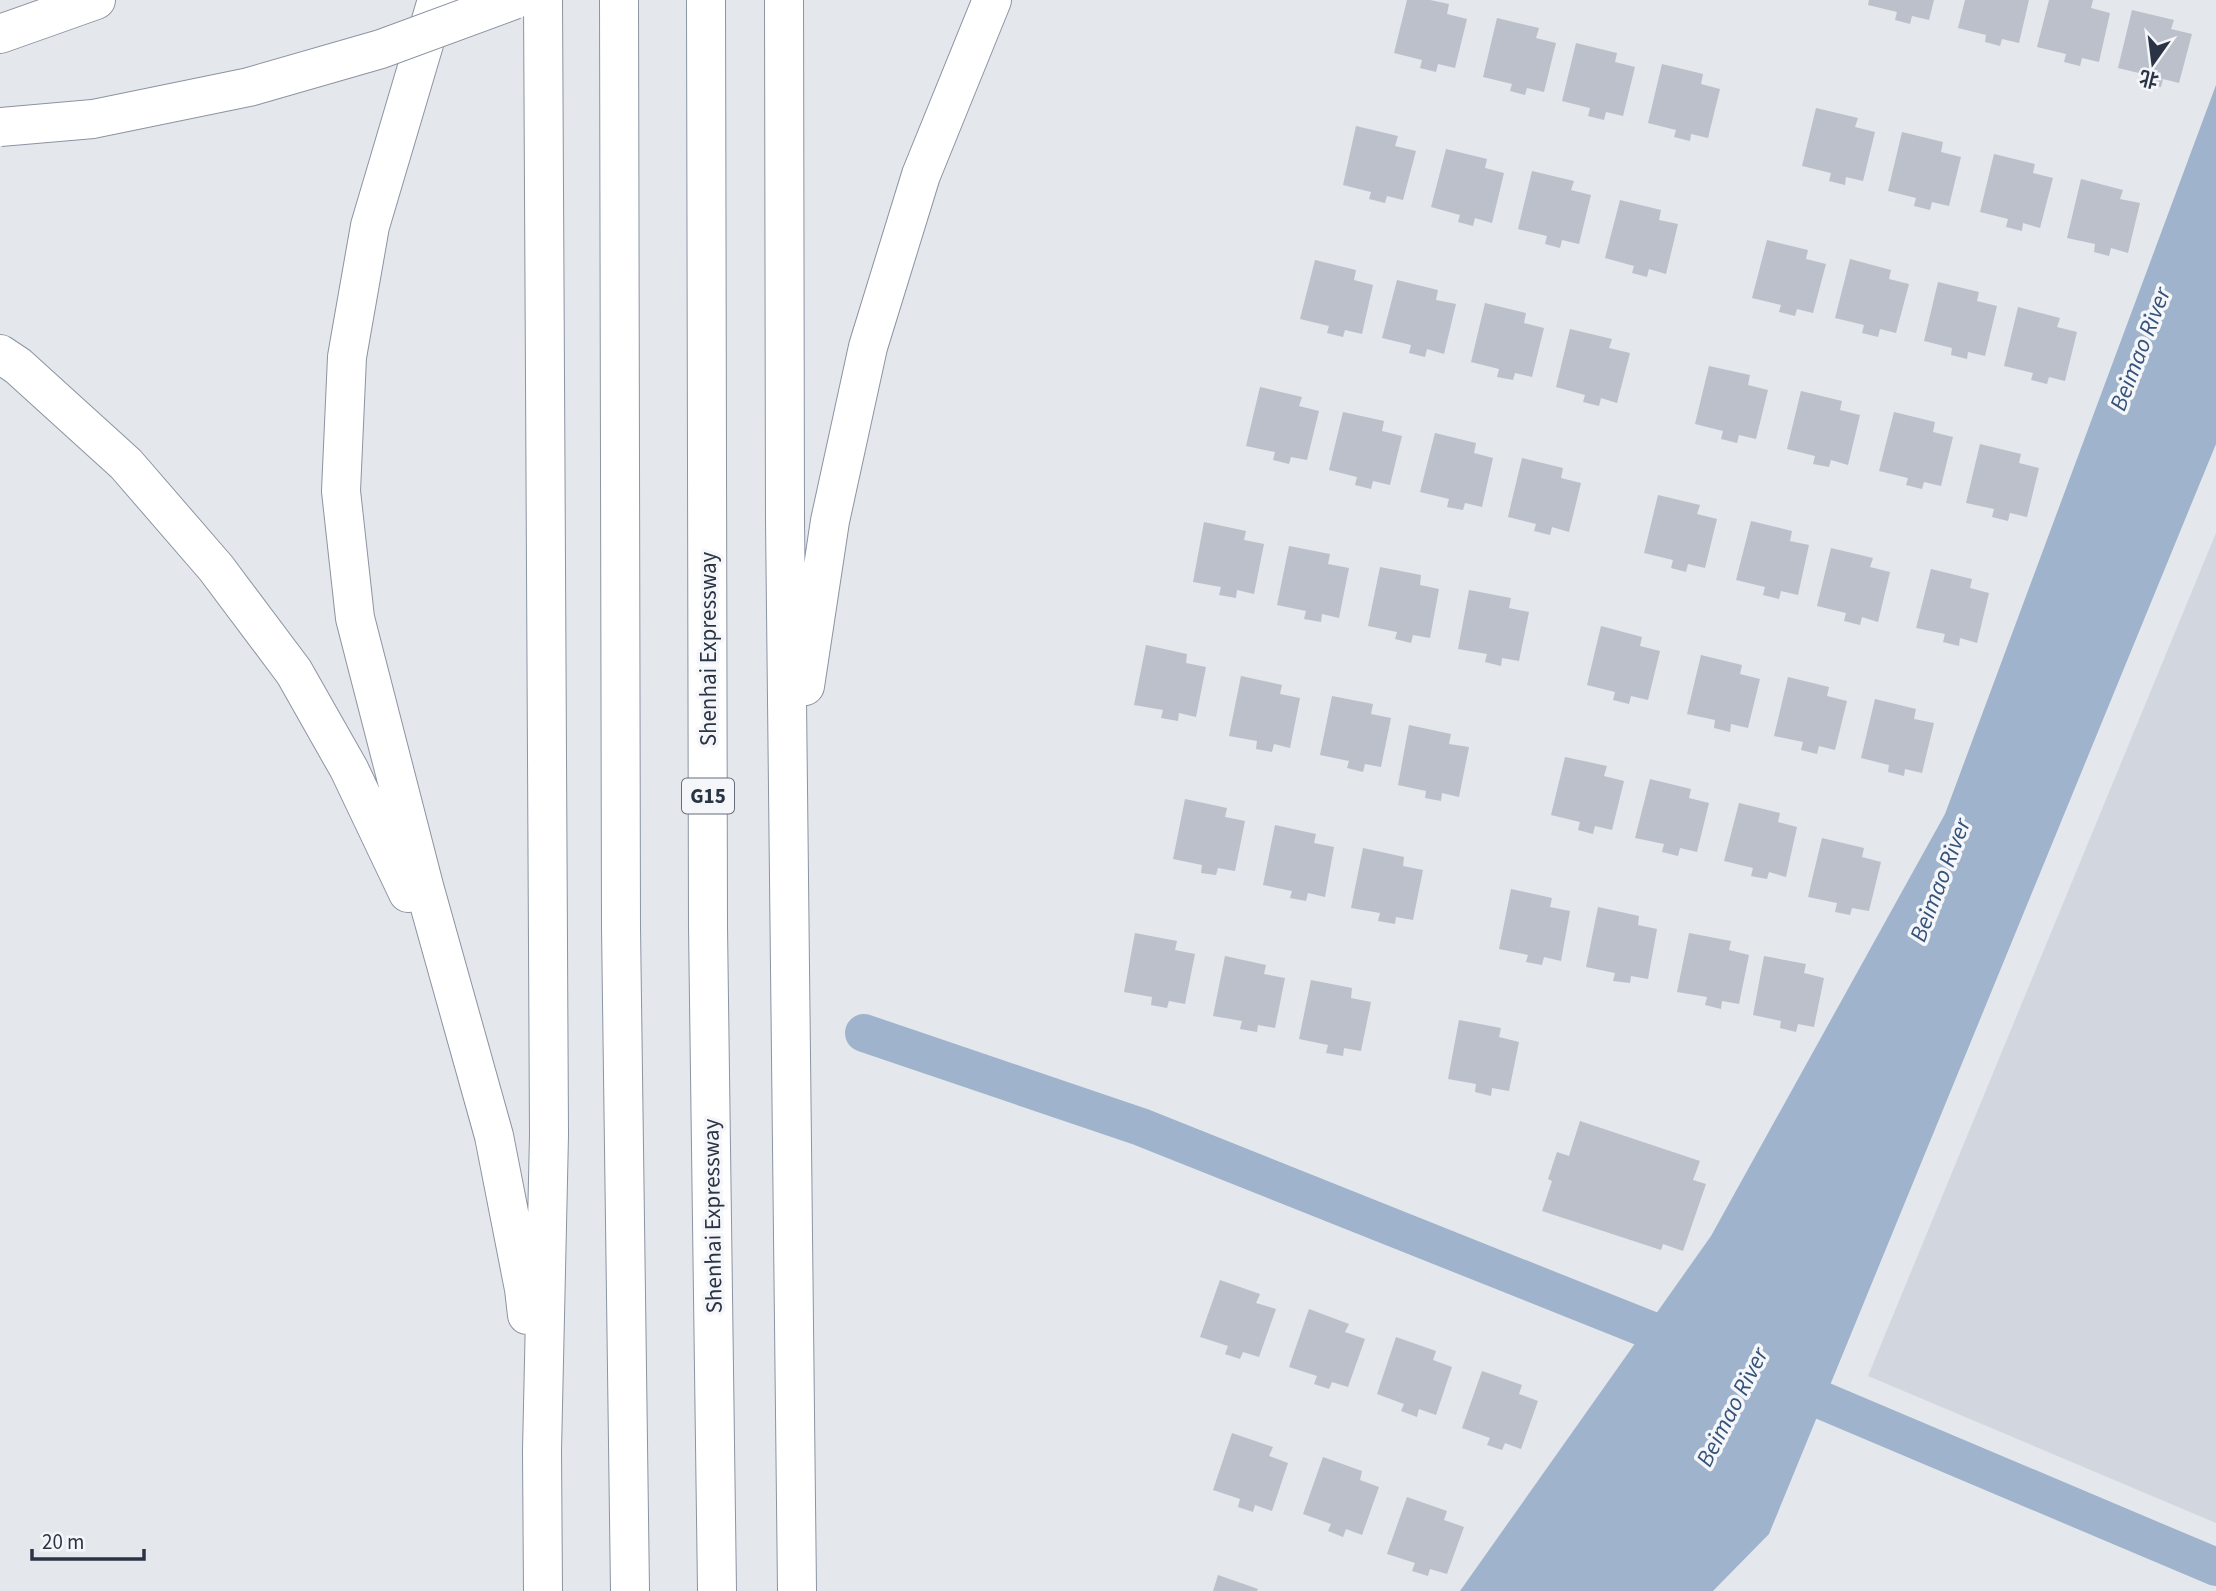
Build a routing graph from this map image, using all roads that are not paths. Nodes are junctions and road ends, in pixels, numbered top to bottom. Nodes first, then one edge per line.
1 (57, 0) edge
2 (96, 0) edge
3 (437, 0) edge
4 (514, 0) edge
5 (543, 0) edge
6 (784, 0) edge
7 (992, 0) edge
8 (706, 1) edge
9 (620, 2) edge
10 (0, 32) edge
11 (0, 127) edge
12 (0, 354) edge
13 (788, 890) junction
14 (467, 1035) junction
15 (542, 1451) junction
16 (543, 1591) edge
17 (630, 1591) edge
18 (718, 1591) edge
19 (797, 1591) edge

1 - 10 highway
2 - 10 highway
3 - 14 highway
4 - 11 highway, bridge
5 - 15 highway
6 - 13 highway
7 - 13 highway
8 - 18 highway, Shenhai Expressway / G15
9 - 17 highway
12 - 14 highway
13 - 19 highway
14 - 15 highway
15 - 16 highway

